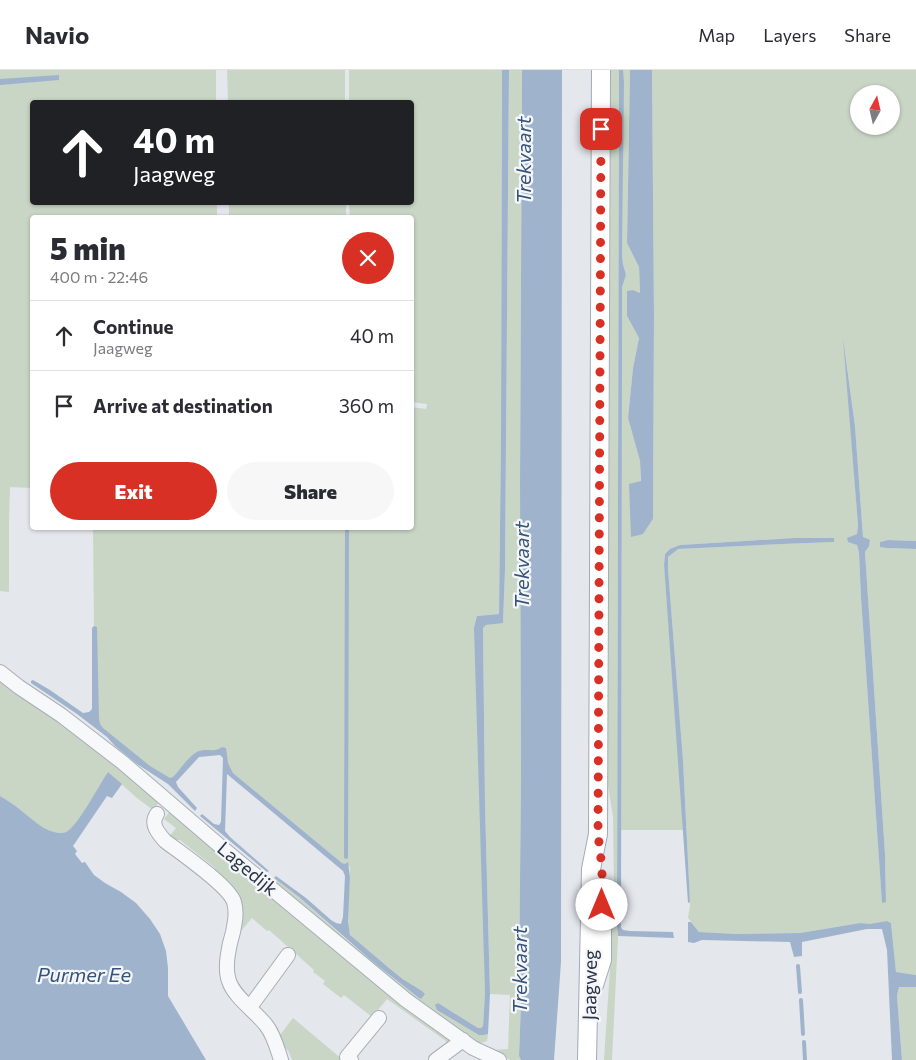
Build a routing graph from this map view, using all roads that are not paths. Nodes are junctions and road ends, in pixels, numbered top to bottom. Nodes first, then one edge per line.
1 (601, 70) edge
2 (0, 672) edge
3 (157, 814) dead end
4 (288, 955) dead end
5 (250, 1007) junction
6 (379, 1018) dead end
7 (463, 1040) junction
8 (281, 1060) edge
9 (351, 1060) edge
10 (436, 1060) edge
11 (499, 1060) edge
12 (587, 1060) edge

1 - 12 main road, Jaagweg
2 - 7 street, Lagedijk
3 - 5 street
4 - 5 street
5 - 8 street
6 - 9 street
7 - 10 street
7 - 11 street, Lagedijk

